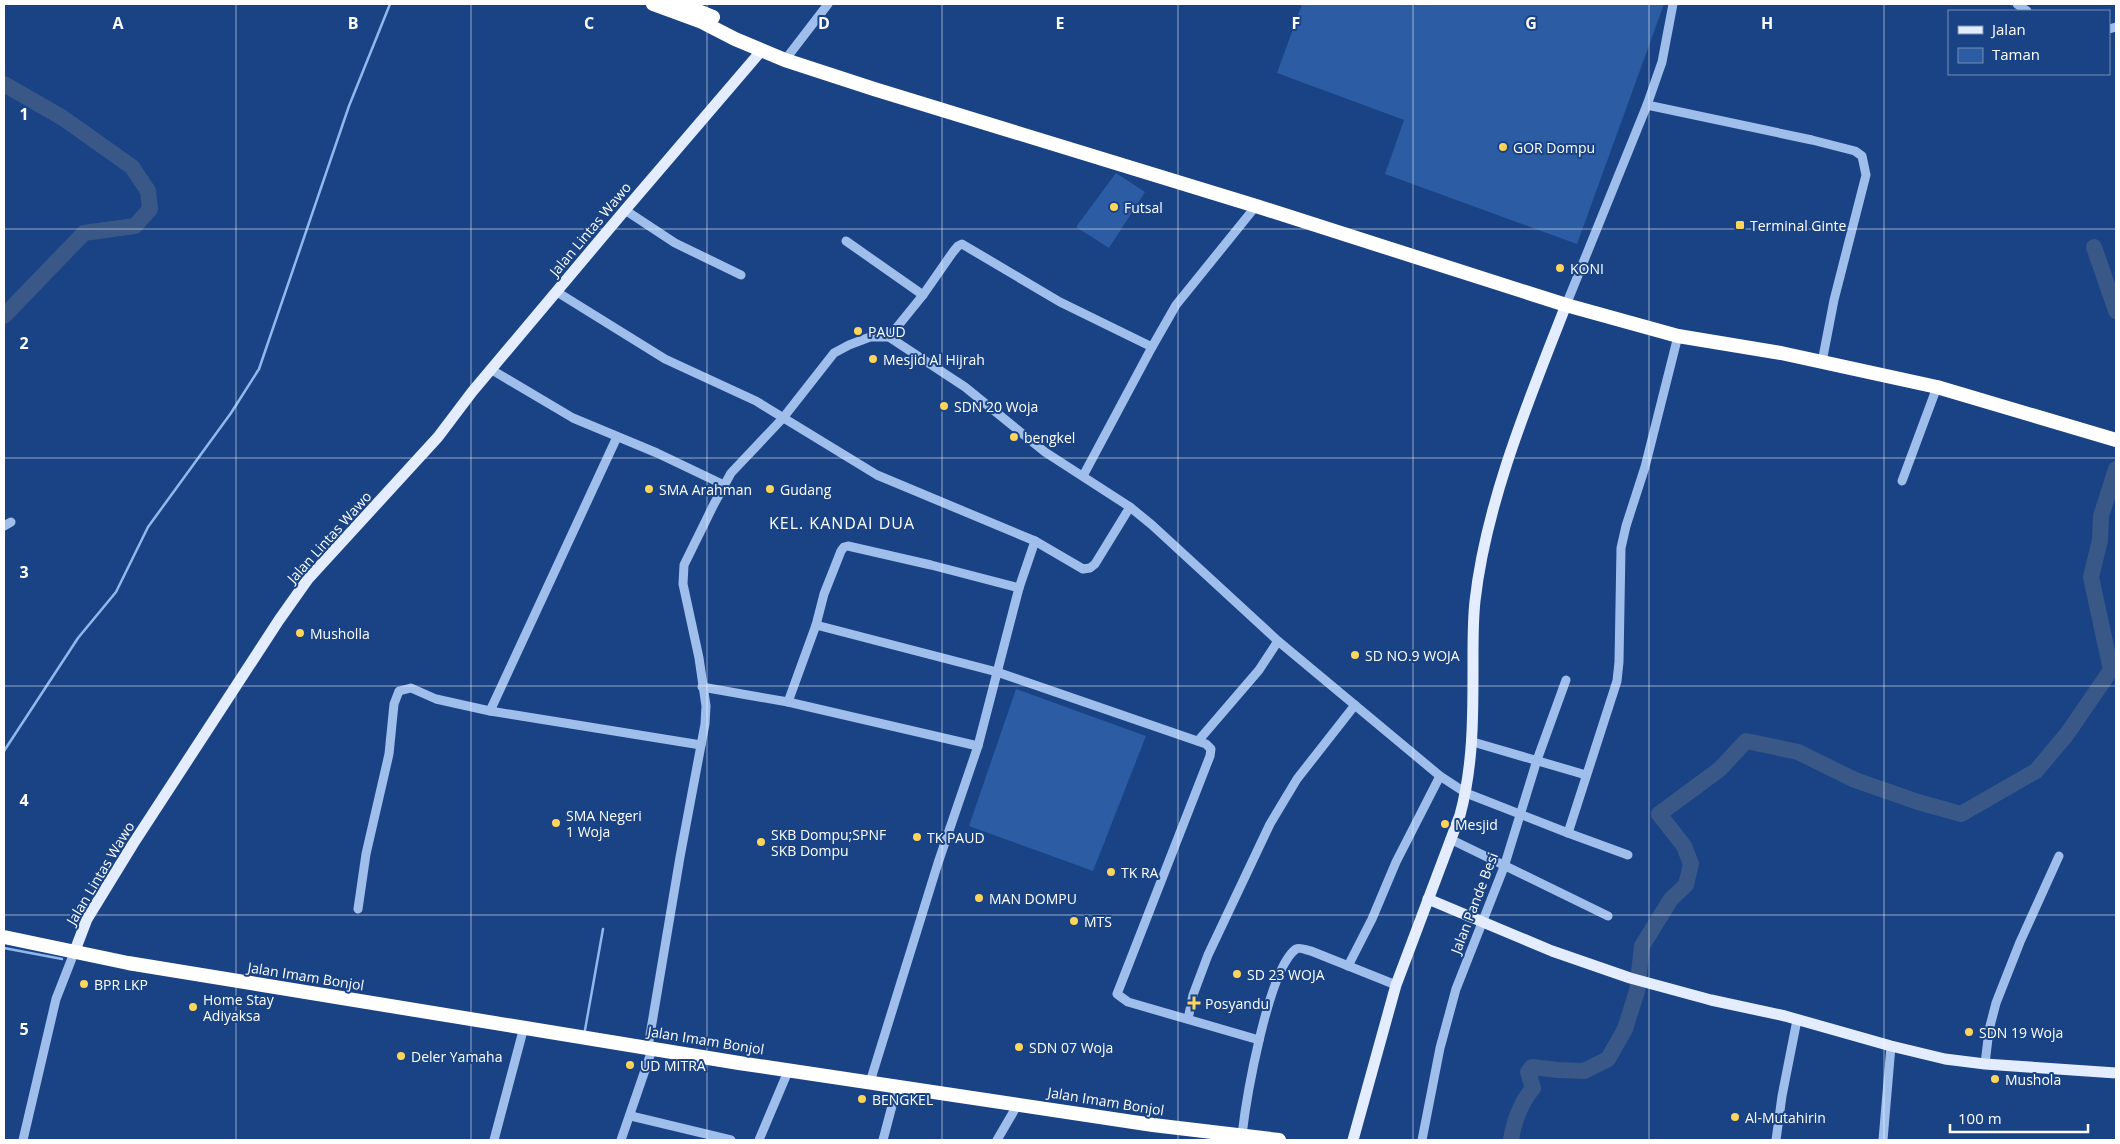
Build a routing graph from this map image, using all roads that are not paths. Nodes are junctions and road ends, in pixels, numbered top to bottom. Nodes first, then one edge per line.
1 (653, 4) edge
2 (681, 4) edge
3 (828, 4) edge
4 (1674, 4) edge
5 (757, 48) junction
6 (785, 60) junction
7 (1647, 105) junction
8 (1256, 206) junction
9 (625, 210) junction
10 (846, 241) dead end
11 (741, 276) dead end
12 (558, 292) junction
13 (924, 295) junction
14 (1566, 305) junction
15 (1678, 336) junction
16 (889, 337) junction
17 (1152, 347) junction
18 (1822, 362) junction
19 (492, 370) junction
20 (1937, 387) junction
21 (783, 418) junction
22 (617, 437) junction
23 (2116, 440) edge
24 (1083, 476) junction
25 (1902, 481) dead end
26 (724, 485) junction
27 (1130, 507) junction
28 (1035, 540) junction
29 (1019, 588) junction
30 (816, 625) junction
31 (1278, 642) junction
32 (997, 672) junction
33 (1566, 680) dead end
34 (702, 686) junction
35 (788, 702) junction
36 (1355, 705) junction
37 (490, 711) junction
38 (1198, 741) junction
39 (1472, 742) junction
40 (701, 746) junction
41 (978, 746) junction
42 (1537, 760) junction
43 (1586, 775) junction
44 (1440, 776) junction
45 (1466, 793) junction
46 (1520, 814) junction
47 (1568, 833) junction
48 (1450, 839) junction
49 (1628, 855) dead end
50 (2059, 856) dead end
51 (1504, 867) junction
52 (1428, 899) junction
53 (358, 909) dead end
54 (1608, 916) dead end
55 (1482, 922) junction
56 (8, 938) edge
57 (74, 953) junction
58 (1348, 966) junction
59 (1396, 985) junction
60 (1188, 1019) junction
61 (1797, 1020) junction
62 (524, 1026) junction
63 (1259, 1040) junction
64 (1890, 1046) junction
65 (651, 1047) junction
66 (1985, 1064) junction
67 (789, 1069) junction
68 (2116, 1073) edge
69 (870, 1082) junction
70 (897, 1087) junction
71 (1018, 1104) junction
72 (631, 1116) junction
73 (1242, 1135) junction
74 (23, 1140) edge
75 (494, 1140) edge
76 (621, 1140) edge
77 (731, 1140) edge
78 (759, 1140) edge
79 (883, 1140) edge
80 (998, 1140) edge
81 (1280, 1140) edge
82 (1353, 1140) edge
83 (1422, 1140) edge
84 (1776, 1140) edge
85 (1884, 1140) edge

1 - 5 highway
2 - 5 highway
3 - 6 street
4 - 7 street
5 - 6 highway
5 - 9 main road, Jalan Lintas Wawo
6 - 8 highway
7 - 14 street
7 - 18 street
8 - 14 highway
8 - 17 street
9 - 11 street
9 - 12 main road, Jalan Lintas Wawo
10 - 13 street
12 - 19 main road, Jalan Lintas Wawo
12 - 21 street
13 - 16 street
13 - 17 street
14 - 15 highway
14 - 39 main road
15 - 18 highway
15 - 43 street
16 - 21 street
16 - 24 street
17 - 24 street
18 - 20 highway
19 - 22 street
19 - 57 main road, Jalan Lintas Wawo
20 - 23 highway
20 - 25 street
21 - 26 street
21 - 28 street
22 - 26 street
22 - 37 street
24 - 27 street
26 - 34 street
27 - 28 street
27 - 31 street
28 - 29 street
29 - 30 street
29 - 32 street
30 - 32 street
30 - 35 street
31 - 36 street
31 - 38 street
32 - 38 street
32 - 41 street
33 - 42 street, Jalan Pande Besi
34 - 35 street
34 - 40 street
35 - 41 street
36 - 44 street
36 - 60 street
37 - 40 street
37 - 53 street
38 - 60 street
39 - 42 street
39 - 45 main road
40 - 65 street
41 - 69 street
42 - 43 street
42 - 46 street, Jalan Pande Besi
43 - 47 street
44 - 45 street
44 - 58 street
45 - 46 street
45 - 48 main road
46 - 47 street
46 - 51 street, Jalan Pande Besi
47 - 49 street
48 - 51 street
48 - 52 main road
50 - 66 street
51 - 54 street
51 - 55 street, Jalan Pande Besi
52 - 55 main road
52 - 59 main road
55 - 61 main road
55 - 83 street, Jalan Pande Besi
56 - 57 highway, Jalan Imam Bonjol
57 - 62 highway, Jalan Imam Bonjol
57 - 74 street, Jalan Lintas Wawo
58 - 59 street
58 - 63 street
59 - 82 main road
60 - 63 street
61 - 64 main road
61 - 84 street
62 - 65 highway, Jalan Imam Bonjol
62 - 75 street
63 - 73 street
64 - 66 main road
64 - 85 street
65 - 67 highway, Jalan Imam Bonjol
65 - 72 street
66 - 68 main road
67 - 69 highway, Jalan Imam Bonjol
67 - 78 street
69 - 70 highway, Jalan Imam Bonjol
70 - 71 highway, Jalan Imam Bonjol
70 - 79 street
71 - 73 highway, Jalan Imam Bonjol
71 - 80 street
72 - 76 street
72 - 77 street
73 - 81 highway, Jalan Imam Bonjol

